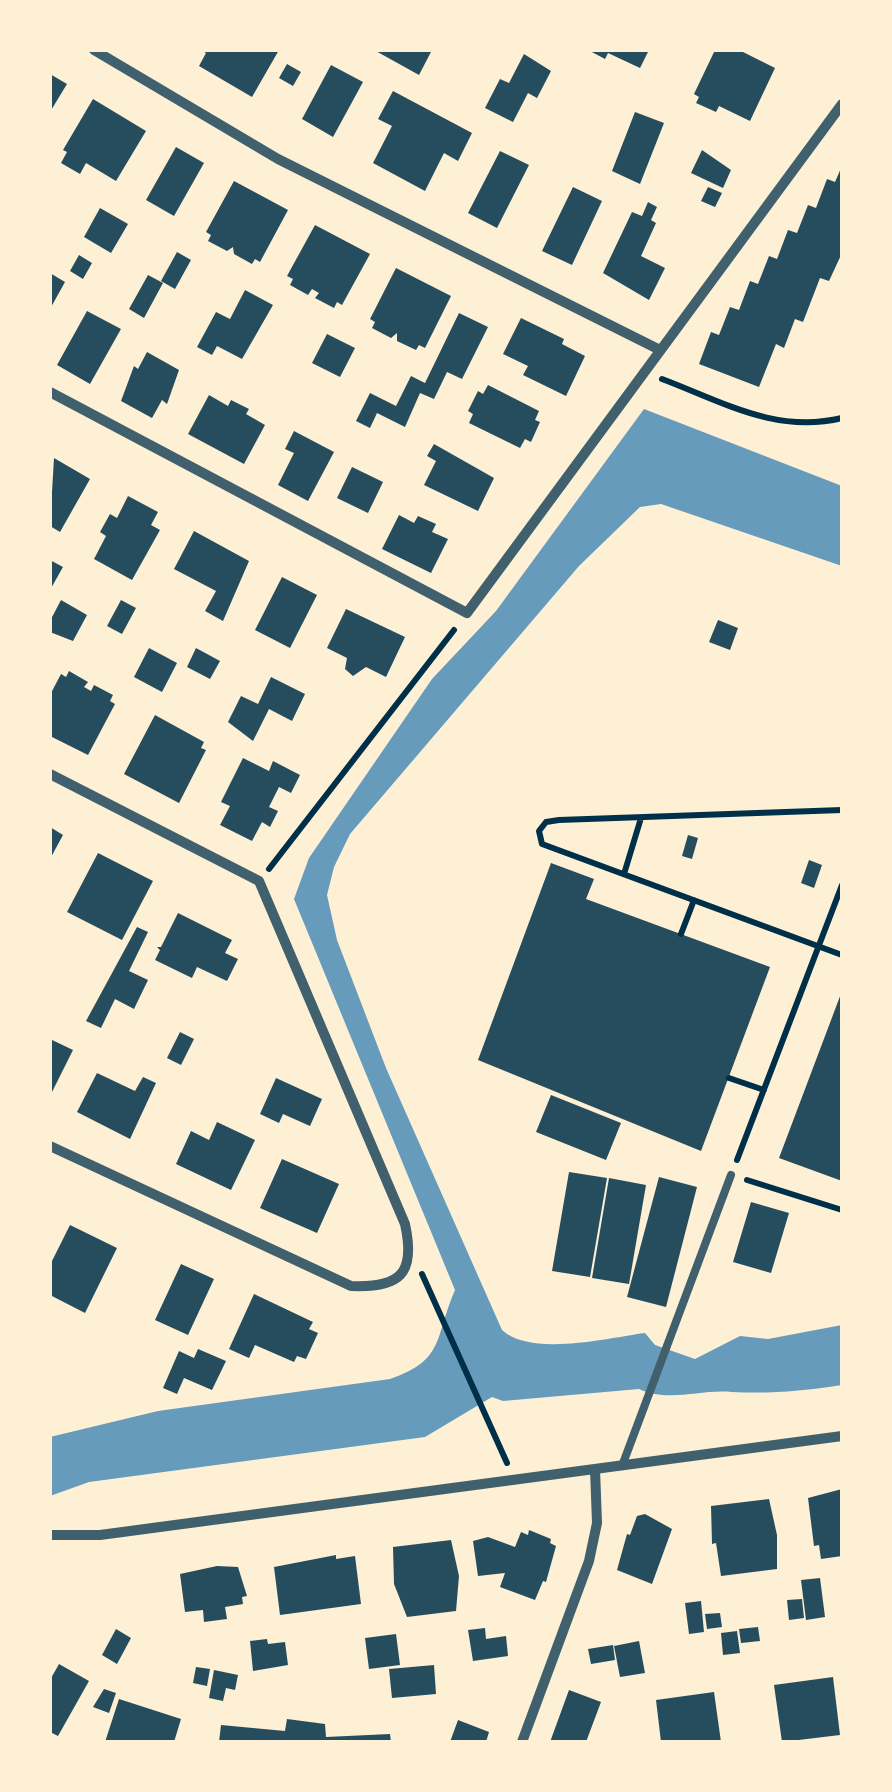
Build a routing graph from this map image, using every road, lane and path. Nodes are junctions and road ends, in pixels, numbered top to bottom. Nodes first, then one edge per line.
1 (94, 50) edge
2 (842, 104) edge
3 (658, 349) junction
4 (642, 371) junction
5 (50, 392) edge
6 (842, 418) edge
7 (468, 613) junction
8 (50, 774) edge
9 (842, 810) edge
10 (641, 818) junction
11 (624, 874) junction
12 (258, 881) junction
13 (842, 885) edge
14 (694, 900) junction
15 (681, 934) dead end
16 (819, 946) junction
17 (842, 955) edge
18 (729, 1078) dead end
19 (764, 1090) junction
20 (50, 1146) edge
21 (731, 1175) junction
22 (842, 1210) edge
23 (436, 1302) dead end
24 (842, 1436) edge
25 (622, 1466) junction
26 (595, 1469) junction
27 (512, 1478) junction
28 (50, 1535) edge
29 (522, 1742) edge

1 - 3 street
2 - 3 street
3 - 4 street
4 - 6 path
4 - 7 street
5 - 7 street
7 - 12 path
8 - 12 street
9 - 10 path
10 - 11 path
10 - 11 path
11 - 14 path
12 - 20 street
13 - 16 path
14 - 15 path
14 - 16 path
16 - 17 path
16 - 19 path
18 - 19 path
19 - 21 path
21 - 22 path
21 - 25 lane
23 - 27 path
24 - 25 street
25 - 26 street
26 - 27 street
26 - 29 street
27 - 28 street

